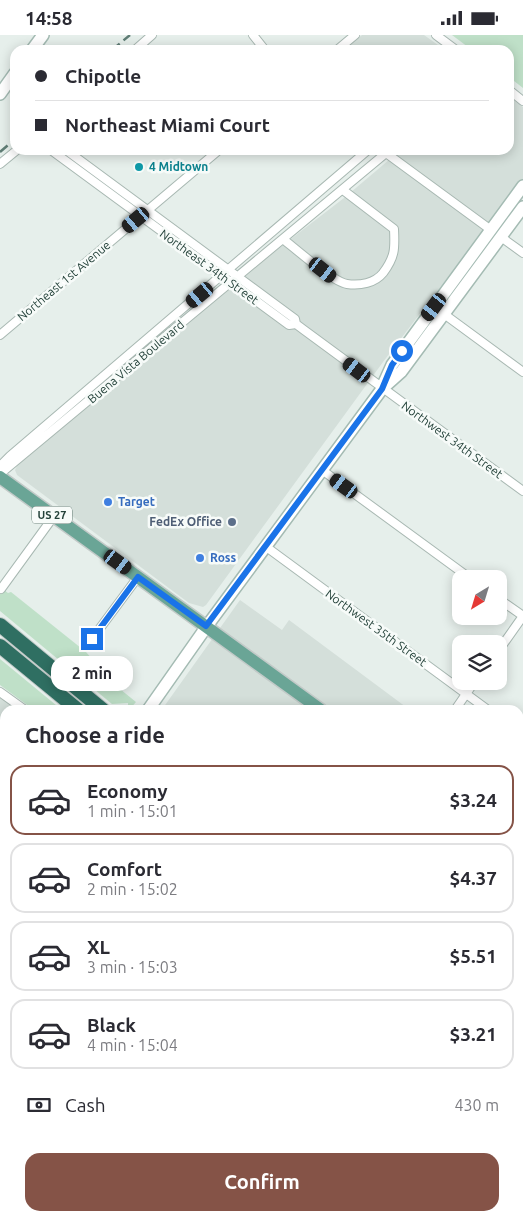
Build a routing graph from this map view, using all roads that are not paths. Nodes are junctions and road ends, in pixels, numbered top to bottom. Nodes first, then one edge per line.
1 (152, 35) edge
2 (252, 35) edge
3 (355, 35) edge
4 (436, 35) edge
5 (141, 45) edge
6 (261, 45) edge
7 (343, 45) edge
8 (449, 45) edge
9 (10, 80) edge
10 (0, 94) edge
11 (11, 155) edge
12 (58, 155) edge
13 (73, 155) edge
14 (213, 155) edge
15 (362, 155) edge
16 (381, 155) edge
17 (388, 155) edge
18 (0, 164) edge
19 (523, 186) edge
20 (342, 191) junction
21 (523, 197) edge
22 (523, 207) edge
23 (147, 210) junction
24 (140, 216) junction
25 (512, 222) junction
26 (491, 230) junction
27 (501, 237) junction
28 (283, 239) junction
29 (523, 253) edge
30 (229, 270) junction
31 (222, 276) junction
32 (238, 277) junction
33 (231, 283) junction
34 (444, 315) junction
35 (296, 324) junction
36 (0, 335) edge
37 (426, 339) junction
38 (523, 372) edge
39 (382, 389) junction
40 (0, 470) edge
41 (322, 470) junction
42 (0, 476) edge
43 (523, 491) edge
44 (54, 516) junction
45 (265, 546) junction
46 (459, 570) edge
47 (138, 577) junction
48 (2, 589) dead end
49 (508, 605) edge
50 (523, 616) edge
51 (0, 625) edge
52 (206, 626) junction
53 (507, 638) edge
54 (89, 643) dead end
55 (0, 645) edge
56 (469, 690) edge
57 (0, 691) edge
58 (466, 694) junction
59 (18, 705) edge
60 (72, 705) edge
61 (97, 705) edge
62 (151, 705) edge
63 (314, 705) edge
64 (458, 705) edge
65 (481, 705) edge

1 - 5 street
2 - 6 street
3 - 7 street
4 - 8 street
9 - 10 main road
11 - 18 street
12 - 24 street, Northeast 34th Street
13 - 23 street, Northeast 34th Street
14 - 23 street, Northeast 1st Avenue
15 - 30 street, Buena Vista Boulevard
16 - 20 street, Buena Vista Boulevard
17 - 26 street
19 - 26 main road
20 - 28 street, Buena Vista Boulevard
20 - 28 street
21 - 25 main road
22 - 25 main road
23 - 24 street, Northeast 1st Avenue
23 - 30 street, Northeast 34th Street
24 - 31 street, Northeast 34th Street
24 - 36 street, Northeast 1st Avenue
25 - 27 main road
26 - 37 main road
26 - 39 main road
27 - 29 street
27 - 34 main road
28 - 32 street, Buena Vista Boulevard
30 - 31 street, Buena Vista Boulevard
30 - 32 street, Northeast 34th Street
31 - 33 street, Northeast 34th Street
31 - 40 street, Buena Vista Boulevard
32 - 33 street, Buena Vista Boulevard
32 - 35 street, Northeast 34th Street
33 - 35 street, Northeast 34th Street
33 - 42 street, Buena Vista Boulevard
34 - 37 main road
34 - 38 street
35 - 39 street, Northeast 34th Street
37 - 39 main road
39 - 41 main road
39 - 43 street, Northwest 34th Street
41 - 45 main road
41 - 46 street
42 - 44 main road, US 27
44 - 47 main road, US 27
44 - 48 street
45 - 52 main road
45 - 58 street, Northwest 35th Street
47 - 52 main road, US 27
47 - 54 street
49 - 50 street
50 - 53 street
51 - 61 highway
52 - 62 main road
52 - 63 main road, US 27
55 - 60 highway
56 - 58 street
57 - 59 street
58 - 64 street
58 - 65 street, Northwest 35th Street

